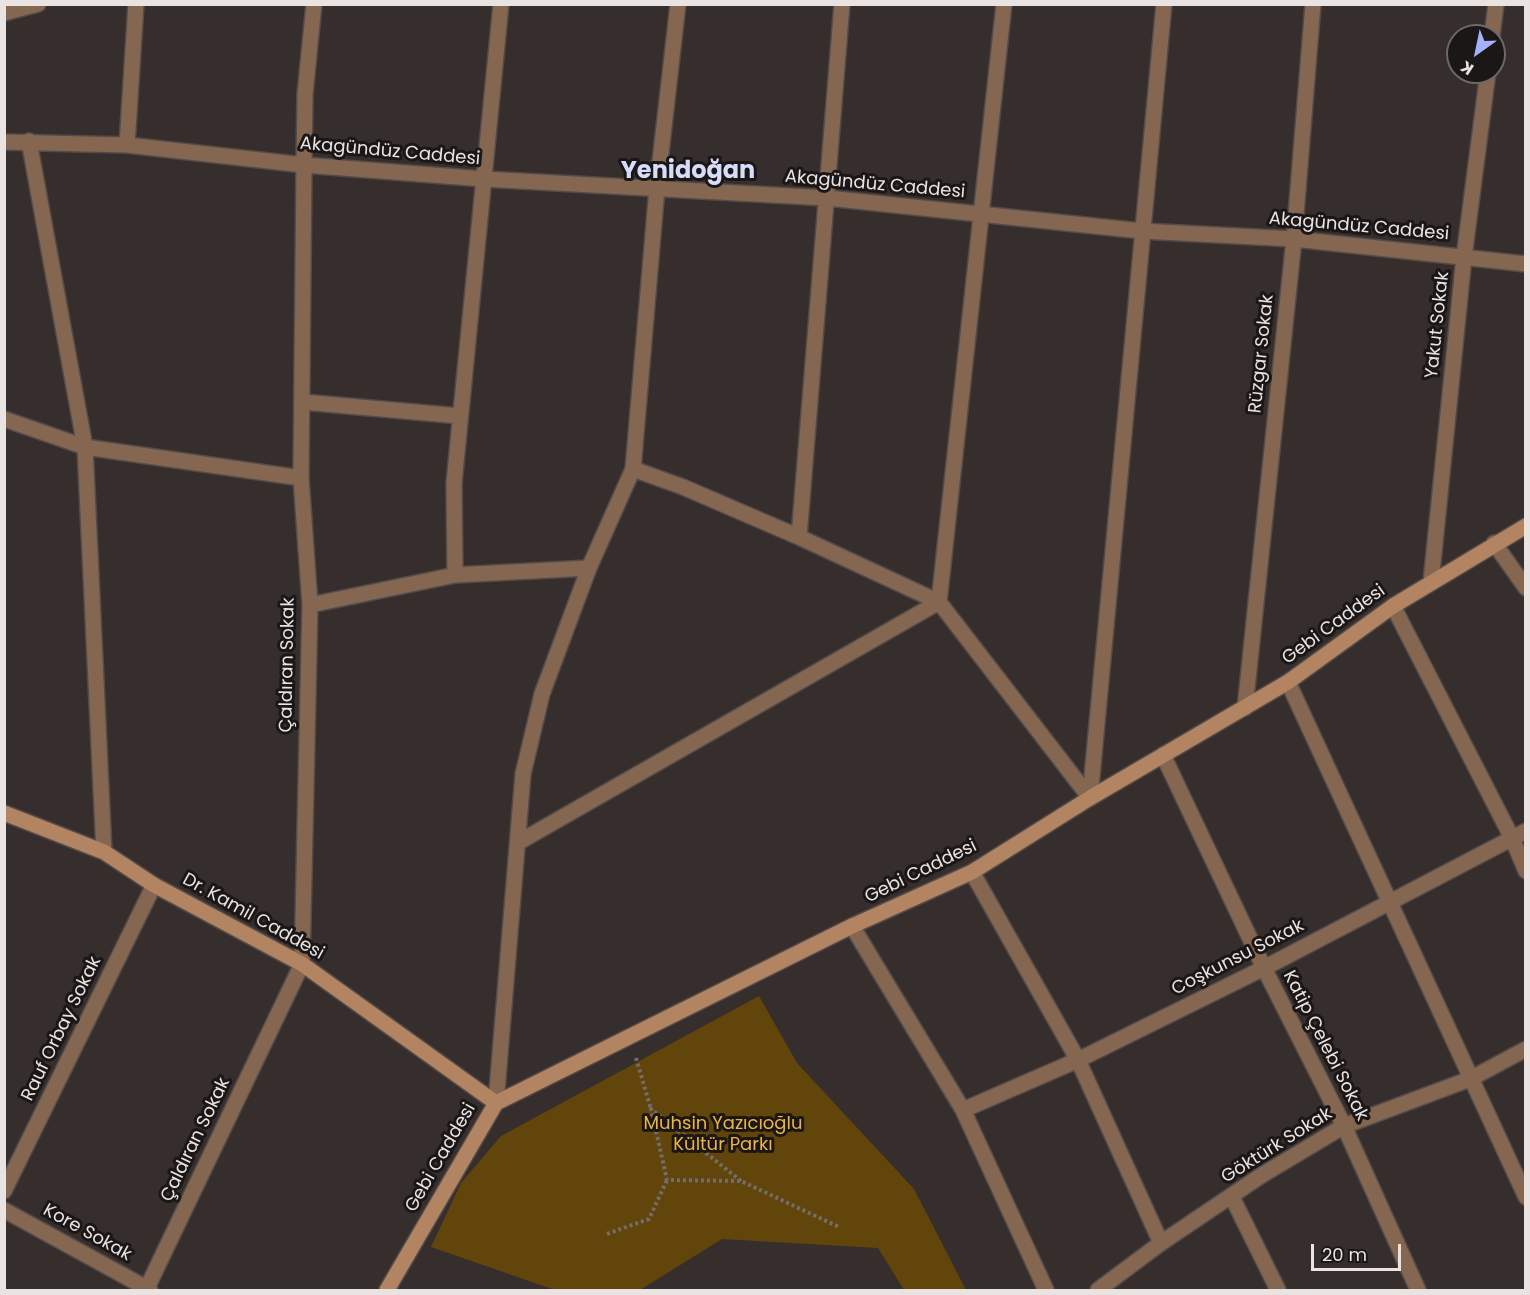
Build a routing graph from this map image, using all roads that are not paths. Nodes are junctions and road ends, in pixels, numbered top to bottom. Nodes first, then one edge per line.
1 (38, 4) edge
2 (136, 4) edge
3 (314, 4) edge
4 (501, 4) edge
5 (678, 4) edge
6 (842, 4) edge
7 (1004, 4) edge
8 (1164, 4) edge
9 (1313, 4) edge
10 (1496, 4) edge
11 (4, 13) edge
12 (1494, 24) edge
13 (1486, 84) edge
14 (29, 141) junction
15 (4, 142) edge
16 (127, 145) junction
17 (304, 165) junction
18 (484, 179) junction
19 (657, 188) junction
20 (827, 198) junction
21 (981, 215) junction
22 (1142, 231) junction
23 (1294, 239) junction
24 (1464, 257) junction
25 (1526, 264) edge
26 (303, 402) junction
27 (460, 416) junction
28 (4, 419) edge
29 (85, 447) junction
30 (633, 469) junction
31 (301, 478) junction
32 (1526, 526) edge
33 (799, 537) junction
34 (1494, 543) junction
35 (589, 568) junction
36 (454, 575) junction
37 (1431, 582) junction
38 (1526, 588) edge
39 (939, 602) junction
40 (310, 605) junction
41 (1393, 606) junction
42 (1288, 682) junction
43 (1245, 708) junction
44 (1163, 755) junction
45 (1090, 798) junction
46 (4, 813) edge
47 (1519, 835) edge
48 (519, 842) junction
49 (104, 852) junction
50 (1526, 871) edge
51 (972, 872) junction
52 (154, 885) junction
53 (1391, 901) junction
54 (852, 926) junction
55 (302, 964) junction
56 (1264, 968) junction
57 (1526, 1049) edge
58 (1078, 1060) junction
59 (1470, 1079) junction
60 (496, 1103) junction
61 (963, 1110) junction
62 (1344, 1126) junction
63 (4, 1191) edge
64 (1232, 1197) junction
65 (1526, 1197) edge
66 (4, 1210) edge
67 (1161, 1242) junction
68 (1102, 1288) edge
69 (147, 1290) edge
70 (387, 1290) edge
71 (1046, 1290) edge
72 (1278, 1290) edge
73 (1418, 1290) edge

1 - 11 street
2 - 16 street
3 - 17 street, Çaldıran Sokak
4 - 18 street
5 - 19 street
6 - 20 street
7 - 21 street
8 - 22 street
9 - 23 street, Rüzgar Sokak
10 - 12 street
13 - 24 street, Yakut Sokak
14 - 15 street, Akagündüz Caddesi
14 - 16 street, Akagündüz Caddesi
14 - 29 street
16 - 17 street, Akagündüz Caddesi
17 - 18 street, Akagündüz Caddesi
17 - 26 street, Çaldıran Sokak
18 - 19 street, Akagündüz Caddesi
18 - 27 street
19 - 20 street, Akagündüz Caddesi
19 - 30 street
20 - 21 street, Akagündüz Caddesi
20 - 33 street
21 - 22 street, Akagündüz Caddesi
21 - 39 street
22 - 23 street, Akagündüz Caddesi
22 - 45 street
23 - 24 street, Akagündüz Caddesi
23 - 43 street, Rüzgar Sokak
24 - 25 street, Akagündüz Caddesi
24 - 37 street, Yakut Sokak
26 - 27 street
26 - 31 street, Çaldıran Sokak
27 - 36 street
28 - 29 street
29 - 31 street
29 - 49 street
30 - 33 street
30 - 35 street
31 - 40 street, Çaldıran Sokak
32 - 34 main road, Gebi Caddesi
33 - 39 street
34 - 37 main road, Gebi Caddesi
34 - 38 street
35 - 36 street
35 - 48 street
36 - 40 street
37 - 41 main road, Gebi Caddesi
39 - 45 street
39 - 48 street
40 - 55 street, Çaldıran Sokak
41 - 42 main road, Gebi Caddesi
41 - 47 street
42 - 43 main road, Gebi Caddesi
42 - 53 street
43 - 44 main road, Gebi Caddesi
44 - 45 main road, Gebi Caddesi
44 - 56 street, Katip Çelebi Sokak
45 - 51 main road, Gebi Caddesi
46 - 49 main road, Dr. Kamil Caddesi
47 - 50 street
47 - 53 street, Coşkunsu Sokak
48 - 60 street
49 - 52 main road, Dr. Kamil Caddesi
51 - 54 main road, Gebi Caddesi
51 - 58 street
52 - 55 main road, Dr. Kamil Caddesi
52 - 63 street, Rauf Orbay Sokak
53 - 56 street, Coşkunsu Sokak
53 - 59 street
54 - 60 main road, Gebi Caddesi
54 - 61 street
55 - 60 main road, Dr. Kamil Caddesi
55 - 69 street, Çaldıran Sokak
56 - 58 street, Coşkunsu Sokak
56 - 62 street, Katip Çelebi Sokak
57 - 59 street, Göktürk Sokak
58 - 61 street, Coşkunsu Sokak
58 - 67 street
59 - 62 street, Göktürk Sokak
59 - 65 street
60 - 70 main road, Gebi Caddesi
61 - 71 street
62 - 64 street, Göktürk Sokak
62 - 73 street, Katip Çelebi Sokak
64 - 67 street, Göktürk Sokak
64 - 72 street
66 - 69 street, Kore Sokak
67 - 68 street, Göktürk Sokak

